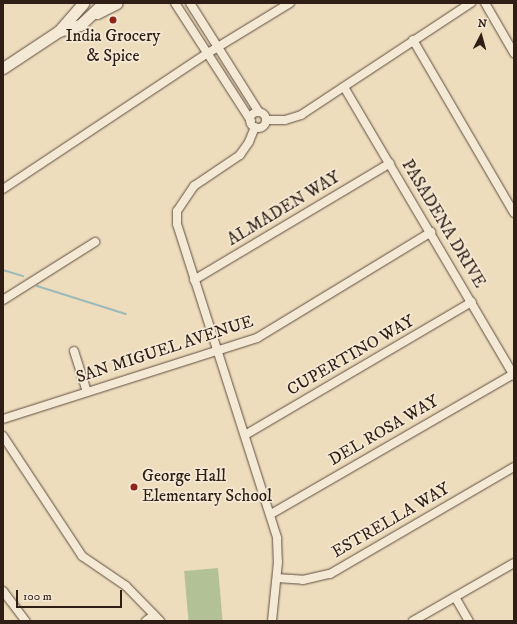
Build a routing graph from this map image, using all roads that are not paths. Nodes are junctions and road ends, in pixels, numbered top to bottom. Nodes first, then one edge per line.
1 (83, 3) edge
2 (104, 3) edge
3 (117, 3) edge
4 (175, 3) edge
5 (190, 3) edge
6 (290, 3) edge
7 (471, 3) edge
8 (485, 3) edge
9 (91, 16) junction
10 (59, 32) junction
11 (413, 40) junction
12 (218, 48) junction
13 (514, 53) edge
14 (208, 54) junction
15 (3, 68) edge
16 (344, 87) junction
17 (259, 112) junction
18 (266, 120) junction
19 (253, 124) junction
20 (390, 164) junction
21 (3, 189) edge
22 (514, 213) edge
23 (431, 232) junction
24 (95, 242) dead end
25 (194, 280) junction
26 (3, 300) edge
27 (472, 302) junction
28 (216, 350) junction
29 (74, 351) dead end
30 (513, 375) edge
31 (87, 392) junction
32 (3, 419) edge
33 (245, 435) junction
34 (3, 436) edge
35 (514, 467) edge
36 (271, 514) junction
37 (514, 563) edge
38 (277, 578) junction
39 (3, 592) edge
40 (455, 597) junction
41 (157, 618) edge
42 (24, 620) edge
43 (146, 621) edge
44 (272, 621) edge
45 (413, 621) edge
46 (469, 621) edge

1 - 10 main road
2 - 9 main road
3 - 9 main road
4 - 14 street
5 - 12 street
6 - 12 street
7 - 11 street
8 - 13 street
9 - 10 main road
10 - 15 main road
11 - 16 street
11 - 22 street
12 - 14 street
12 - 17 street
14 - 19 street
14 - 21 street
16 - 18 street
16 - 20 street, PASADENA DRIVE
17 - 18 street
17 - 19 street
18 - 19 street
19 - 25 street
20 - 23 street, PASADENA DRIVE
20 - 25 street, ALMADEN WAY
23 - 27 street, PASADENA DRIVE
23 - 28 street, SAN MIGUEL AVENUE
24 - 26 street
25 - 28 street
27 - 30 street, PASADENA DRIVE
27 - 33 street, CUPERTINO WAY
28 - 31 street, SAN MIGUEL AVENUE
28 - 33 street
29 - 31 street
30 - 36 street, DEL ROSA WAY
31 - 32 street, SAN MIGUEL AVENUE
33 - 36 street
34 - 41 street
35 - 38 street, ESTRELLA WAY
36 - 38 street
37 - 40 street
38 - 44 street
39 - 42 street
40 - 45 street
40 - 46 street
41 - 43 street

